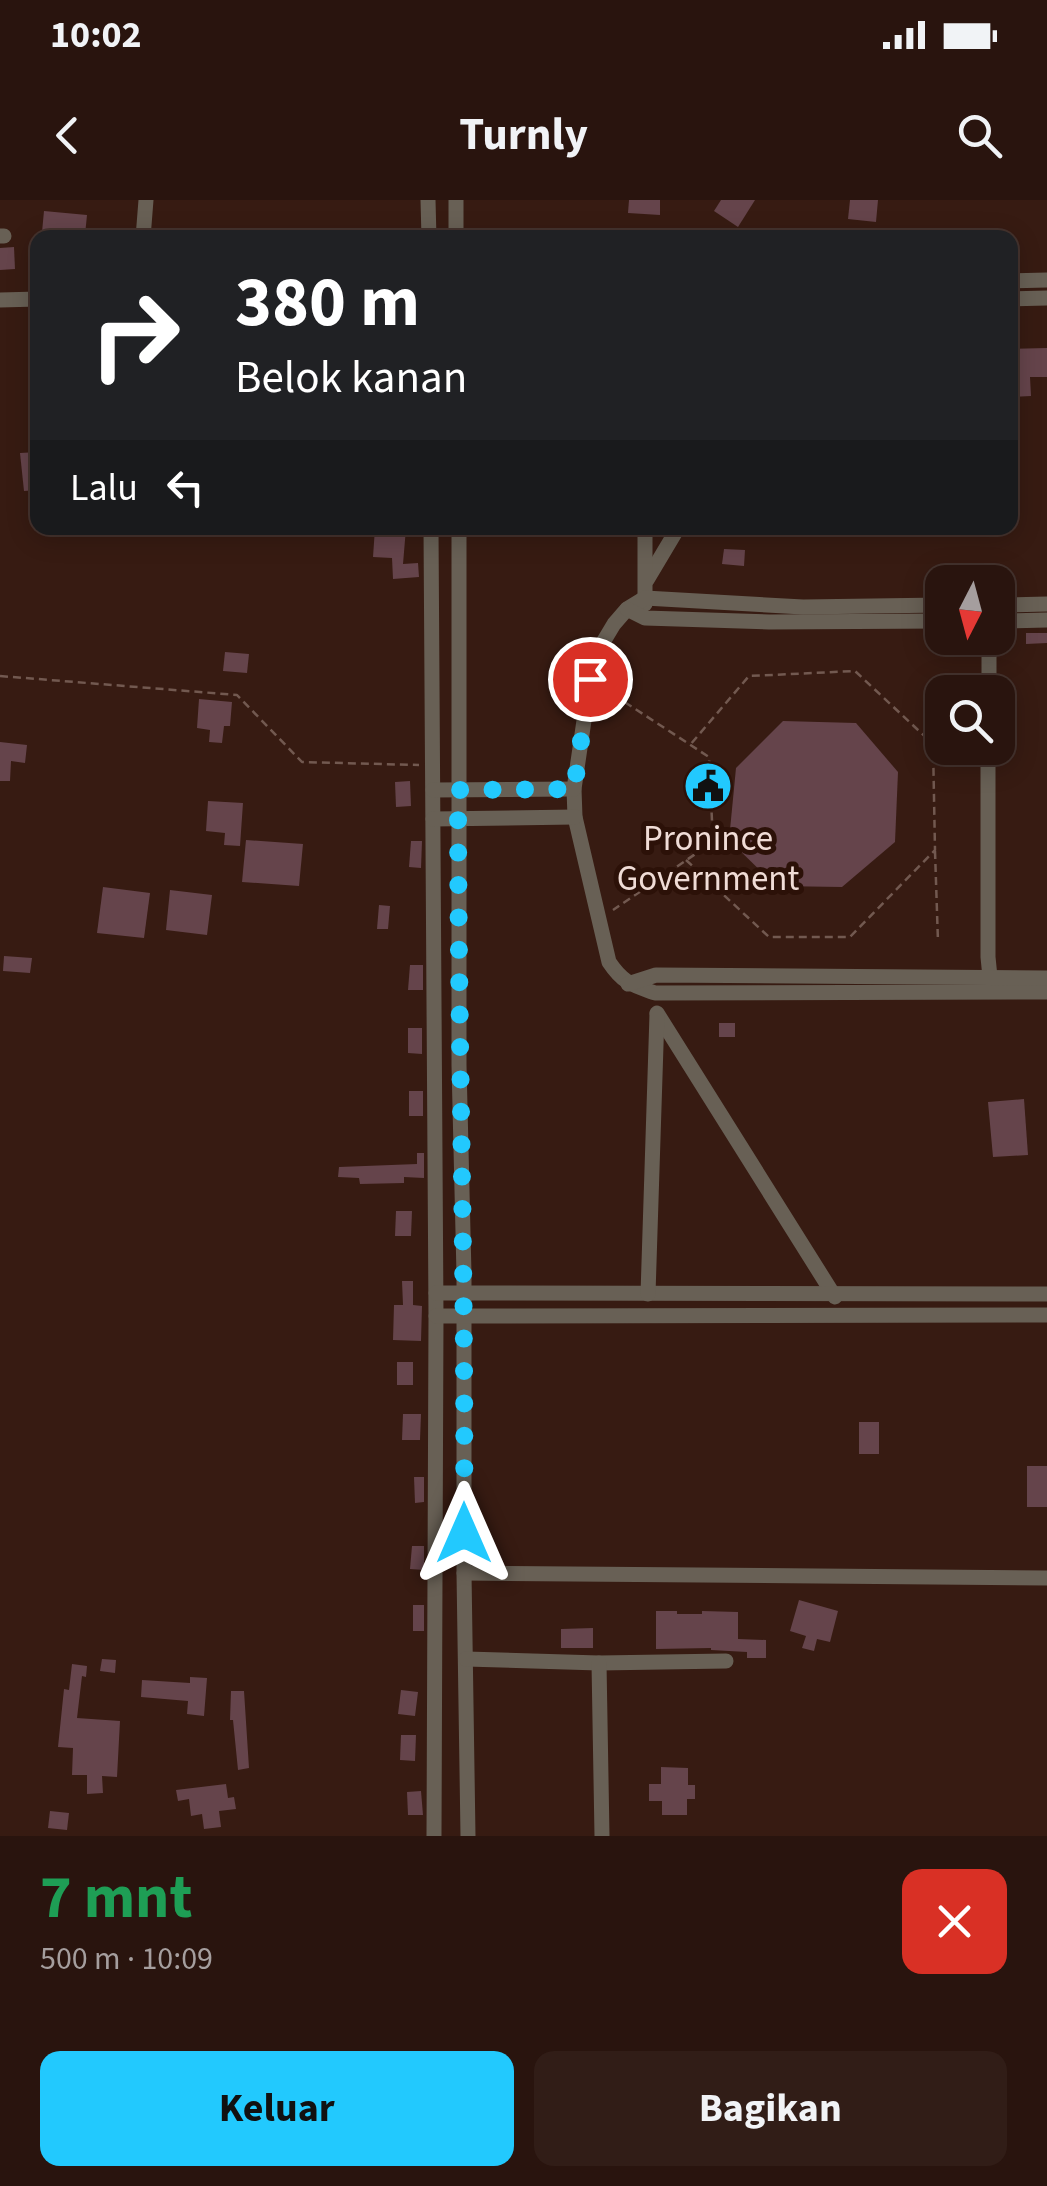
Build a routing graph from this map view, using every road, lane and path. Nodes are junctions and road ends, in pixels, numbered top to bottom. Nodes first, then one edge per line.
1 (146, 200) edge
2 (428, 200) edge
3 (456, 200) edge
4 (144, 230) edge
5 (428, 230) edge
6 (456, 230) edge
7 (1047, 280) edge
8 (1018, 282) edge
9 (1018, 298) edge
10 (1047, 298) edge
11 (30, 299) edge
12 (0, 300) edge
13 (431, 535) edge
14 (459, 535) edge
15 (645, 535) edge
16 (674, 535) edge
17 (645, 591) junction
18 (1047, 604) edge
19 (925, 605) edge
20 (1015, 605) edge
21 (627, 609) junction
22 (645, 618) junction
23 (1047, 620) edge
24 (1015, 621) edge
25 (925, 622) edge
26 (0, 676) edge
27 (590, 679) junction
28 (690, 745) junction
29 (988, 765) edge
30 (432, 766) junction
31 (574, 789) junction
32 (432, 790) junction
33 (458, 790) junction
34 (575, 817) junction
35 (433, 819) junction
36 (458, 819) junction
37 (936, 850) junction
38 (686, 860) junction
39 (599, 920) junction
40 (938, 942) dead end
41 (656, 976) junction
42 (990, 977) junction
43 (1047, 978) edge
44 (628, 984) junction
45 (1047, 992) edge
46 (655, 993) junction
47 (656, 1013) junction
48 (833, 1292) junction
49 (436, 1293) junction
50 (464, 1294) junction
51 (648, 1294) junction
52 (1047, 1294) edge
53 (842, 1315) junction
54 (1047, 1315) edge
55 (436, 1316) junction
56 (463, 1316) junction
57 (464, 1573) junction
58 (1047, 1578) edge
59 (466, 1659) junction
60 (726, 1661) dead end
61 (599, 1663) junction
62 (434, 1836) edge
63 (468, 1836) edge
64 (602, 1836) edge

1 - 4 street
2 - 5 street
3 - 6 street
7 - 8 street
9 - 10 street
11 - 12 street
13 - 30 street
14 - 33 street
15 - 17 street
16 - 17 street
17 - 19 street
17 - 21 street
17 - 22 street
18 - 20 street
21 - 22 street
21 - 27 street
22 - 25 street
23 - 24 street
26 - 30 path
27 - 28 path
27 - 31 street
28 - 37 path
28 - 38 path
29 - 42 street
30 - 32 street
31 - 33 street
31 - 34 street
32 - 33 street
32 - 35 street
33 - 36 street
34 - 36 street
34 - 39 street
35 - 36 street
35 - 49 street
36 - 50 street
37 - 38 path
37 - 40 path
38 - 39 path
39 - 44 street
41 - 42 street
41 - 44 street
41 - 46 street
42 - 43 street
44 - 46 street
45 - 46 street
46 - 47 street
47 - 48 street
47 - 51 street
48 - 51 street
48 - 52 street
48 - 53 street
49 - 50 street
49 - 55 street
50 - 51 street
50 - 56 street
53 - 54 street
53 - 56 street
55 - 56 street
55 - 62 street
56 - 57 street
57 - 58 street
57 - 59 street
59 - 61 street
59 - 63 street
60 - 61 street
61 - 64 street

